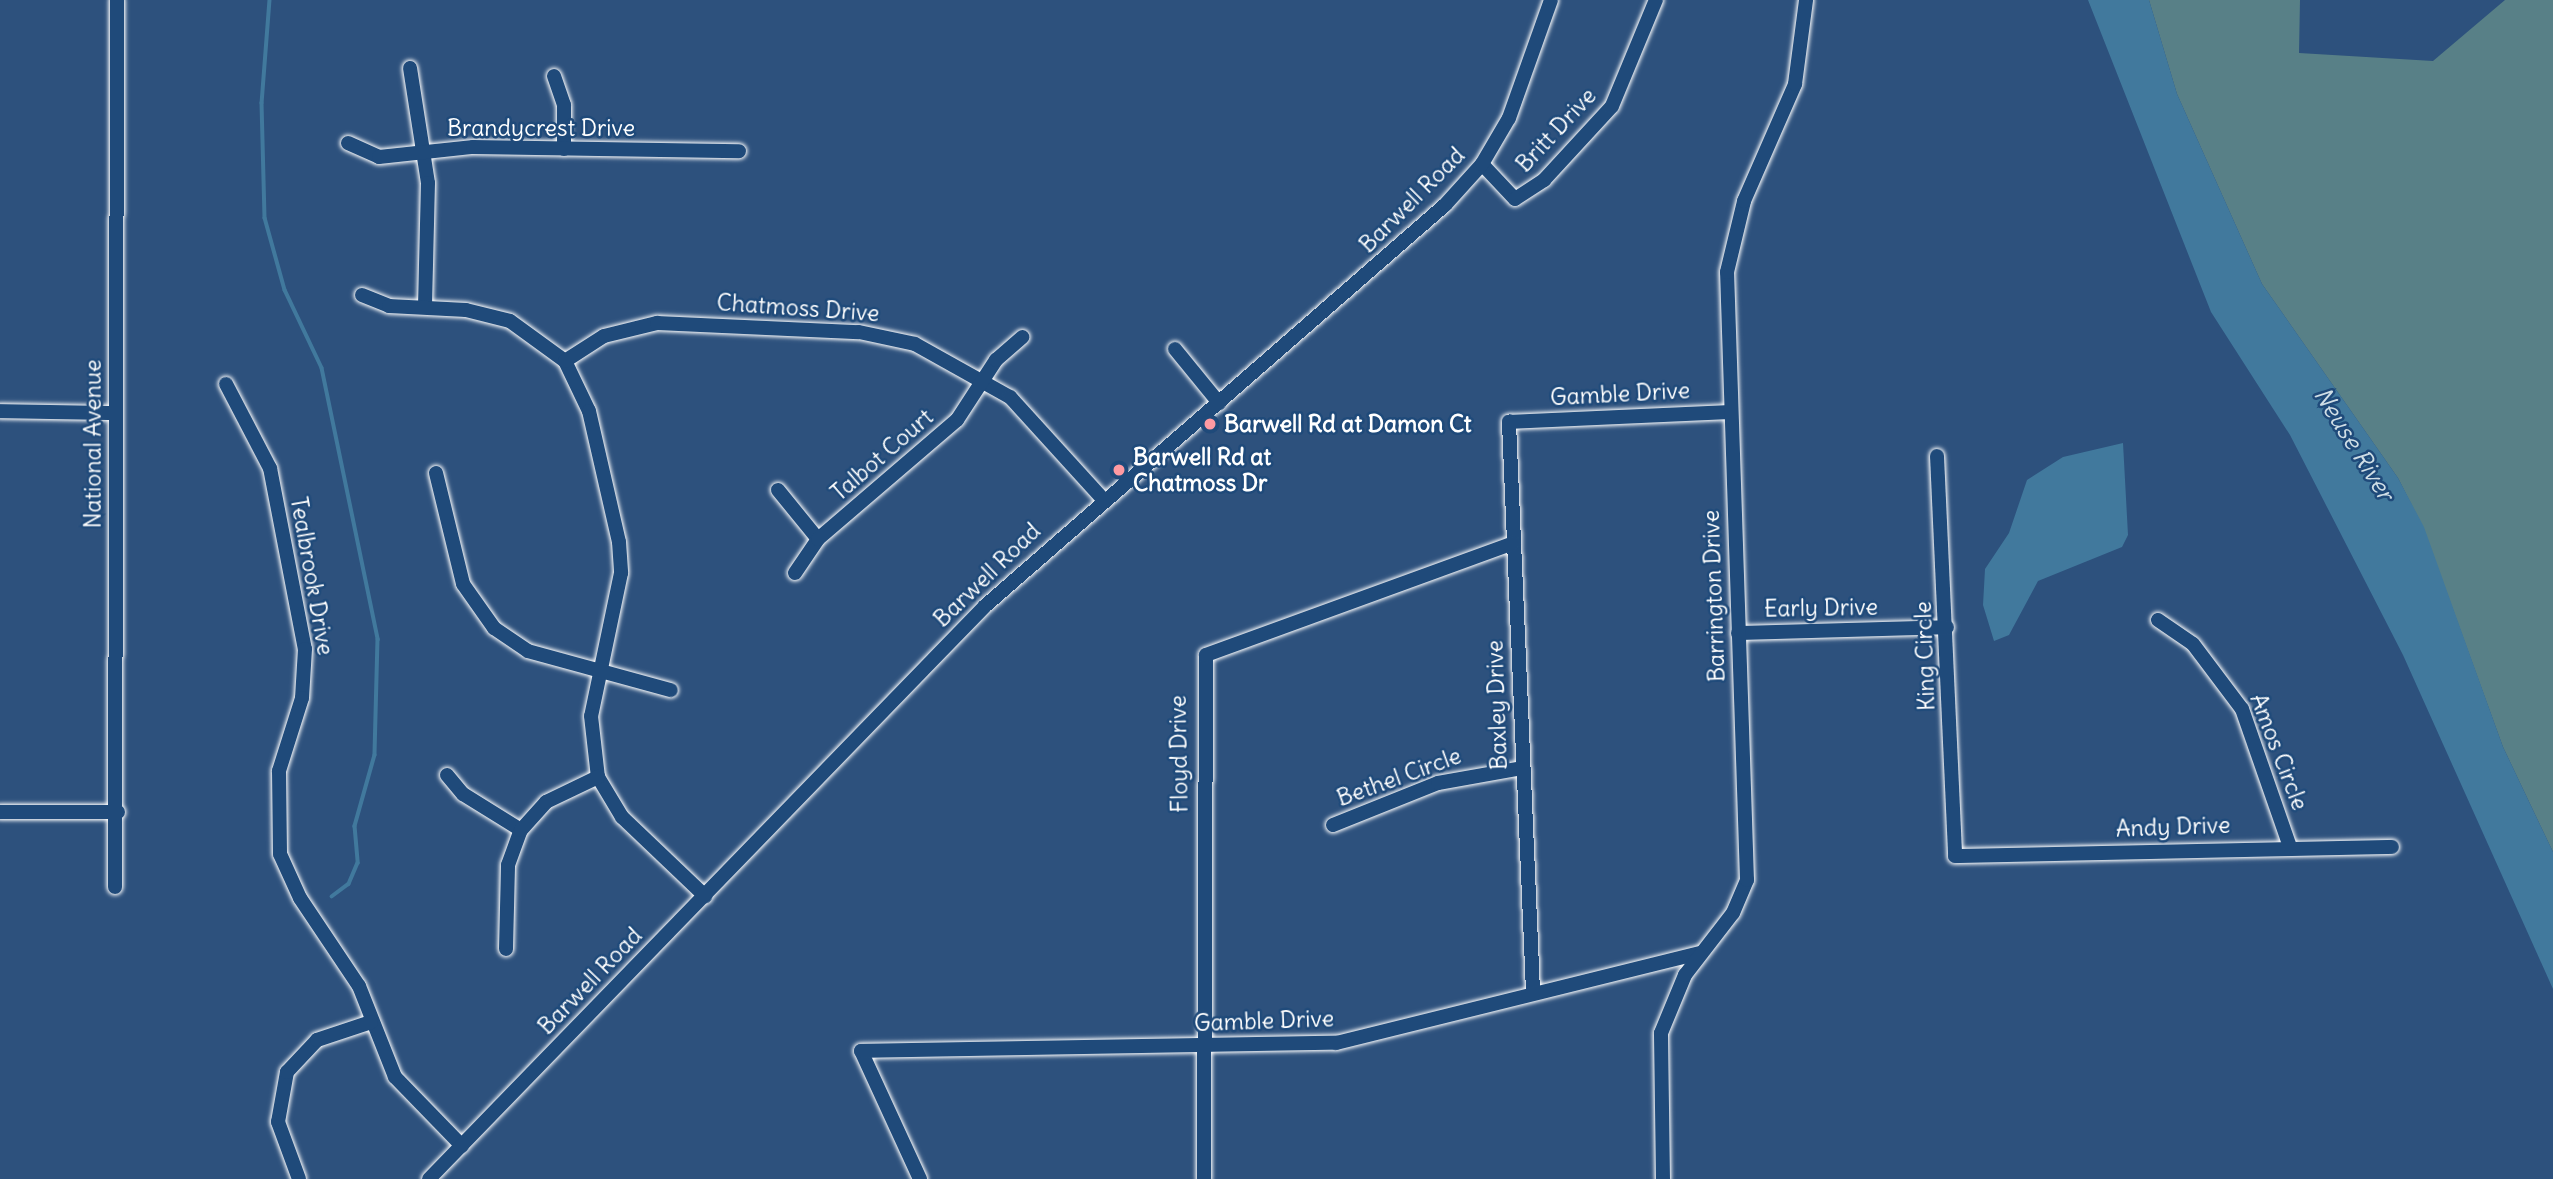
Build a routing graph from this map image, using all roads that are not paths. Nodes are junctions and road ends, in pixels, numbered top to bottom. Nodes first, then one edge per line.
1 (117, 0) edge
2 (1551, 0) edge
3 (1656, 0) edge
4 (1806, 0) edge
5 (410, 68) dead end
6 (554, 76) dead end
7 (348, 143) dead end
8 (564, 149) junction
9 (739, 151) dead end
10 (422, 154) junction
11 (1482, 164) junction
12 (362, 295) dead end
13 (425, 307) junction
14 (1022, 337) dead end
15 (1175, 349) dead end
16 (565, 360) junction
17 (985, 379) junction
18 (226, 384) dead end
19 (1219, 403) junction
20 (0, 411) edge
21 (1729, 412) junction
22 (115, 413) junction
23 (1513, 422) joint
24 (1937, 456) dead end
25 (436, 473) dead end
26 (778, 490) dead end
27 (1102, 498) junction
28 (818, 539) junction
29 (1513, 544) junction
30 (795, 573) dead end
31 (2158, 620) dead end
32 (1947, 627) junction
33 (1738, 633) junction
34 (600, 674) junction
35 (671, 690) dead end
36 (1522, 768) junction
37 (447, 775) dead end
38 (598, 777) junction
39 (0, 812) edge
40 (118, 812) junction
41 (1333, 825) dead end
42 (521, 830) junction
43 (2290, 847) junction
44 (2392, 847) dead end
45 (1955, 856) joint
46 (115, 887) dead end
47 (705, 896) junction
48 (506, 949) dead end
49 (1701, 953) junction
50 (1533, 990) junction
51 (371, 1022) junction
52 (1206, 1048) junction
53 (462, 1146) junction
54 (299, 1179) edge
55 (429, 1179) edge
56 (920, 1179) edge
57 (1204, 1179) edge
58 (1663, 1179) edge

1 - 22 street, National Avenue
2 - 11 street, Barwell Road
3 - 11 street, Britt Drive
4 - 21 street, Barrington Drive
5 - 10 street
6 - 8 street
7 - 10 street, Brandycrest Drive
8 - 9 street, Brandycrest Drive
8 - 10 street, Brandycrest Drive
10 - 13 street
11 - 19 street, Barwell Road
12 - 13 street
13 - 16 street
14 - 17 street, Talbot Court
15 - 19 street
16 - 17 street, Chatmoss Drive
16 - 34 street
17 - 27 street, Chatmoss Drive
17 - 28 street, Talbot Court
18 - 51 street, Tealbrook Drive
19 - 27 street, Barwell Road
20 - 22 street
21 - 23 street, Gamble Drive
21 - 33 street, Barrington Drive
22 - 40 street, National Avenue
23 - 29 street, Baxley Drive
24 - 32 street, King Circle
25 - 34 street
26 - 28 street
27 - 47 street, Barwell Road
28 - 30 street, Talbot Court
29 - 36 street, Baxley Drive
29 - 52 street, Floyd Drive
31 - 43 street, Amos Circle
32 - 33 street, Early Drive
32 - 45 street, King Circle
33 - 49 street, Barrington Drive
34 - 35 street
34 - 38 street
36 - 41 street, Bethel Circle
36 - 50 street, Baxley Drive
37 - 42 street
38 - 42 street
38 - 47 street
39 - 40 street
40 - 46 street, National Avenue
42 - 48 street
43 - 44 street, Andy Drive
43 - 45 street, Andy Drive
47 - 53 street, Barwell Road
49 - 50 street, Gamble Drive
49 - 58 street, Barrington Drive
50 - 52 street, Gamble Drive
51 - 53 street, Tealbrook Drive
51 - 54 street
52 - 56 street, Gamble Drive
52 - 57 street, Floyd Drive
53 - 55 street, Barwell Road

